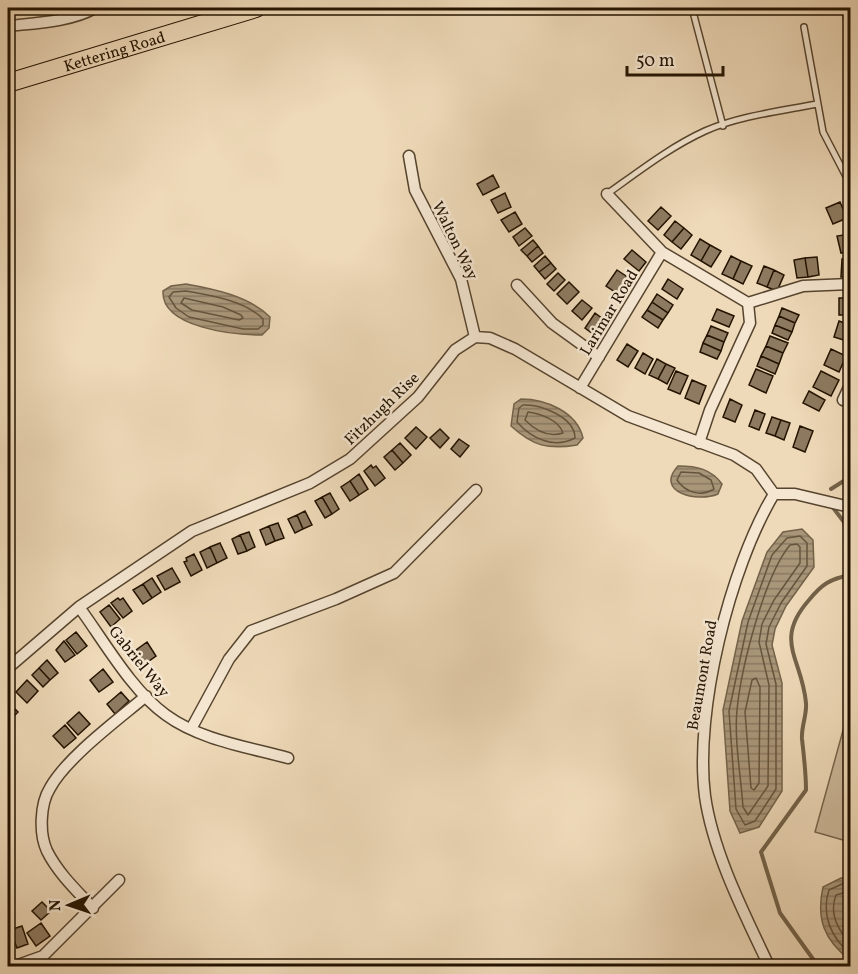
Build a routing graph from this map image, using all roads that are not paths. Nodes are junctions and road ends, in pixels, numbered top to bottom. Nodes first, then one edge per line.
1 (95, 8) edge
2 (256, 8) edge
3 (692, 8) edge
4 (8, 26) edge
5 (804, 27) dead end
6 (8, 83) edge
7 (818, 104) junction
8 (723, 126) junction
9 (409, 156) dead end
10 (850, 184) edge
11 (607, 194) joint
12 (662, 252) junction
13 (850, 284) edge
14 (518, 285) dead end
15 (748, 303) junction
16 (475, 337) junction
17 (599, 357) junction
18 (850, 385) edge
19 (580, 388) junction
20 (843, 399) dead end
21 (699, 443) junction
22 (476, 490) dead end
23 (774, 494) junction
24 (850, 507) edge
25 (78, 607) junction
26 (8, 668) edge
27 (146, 696) junction
28 (191, 729) junction
29 (288, 758) dead end
30 (119, 879) dead end
31 (93, 908) junction
32 (15, 966) edge
33 (769, 966) edge

1 - 4 street
2 - 6 highway, Kettering Road
3 - 8 lane
5 - 7 lane
7 - 8 lane
7 - 10 lane
8 - 11 lane
9 - 16 street, Walton Way
11 - 12 street
12 - 15 street
12 - 17 street, Larimar Road
13 - 15 street
14 - 17 street
15 - 21 street
16 - 19 street
16 - 25 street, Fitzhugh Rise
17 - 19 street, Larimar Road
18 - 20 street
19 - 21 street
21 - 23 street
22 - 28 street
23 - 24 street
23 - 33 street, Beaumont Road
25 - 26 street, Fitzhugh Rise
25 - 27 street, Gabriel Way
27 - 28 street, Gabriel Way
27 - 31 street
28 - 29 street, Gabriel Way
30 - 31 street
31 - 32 street

